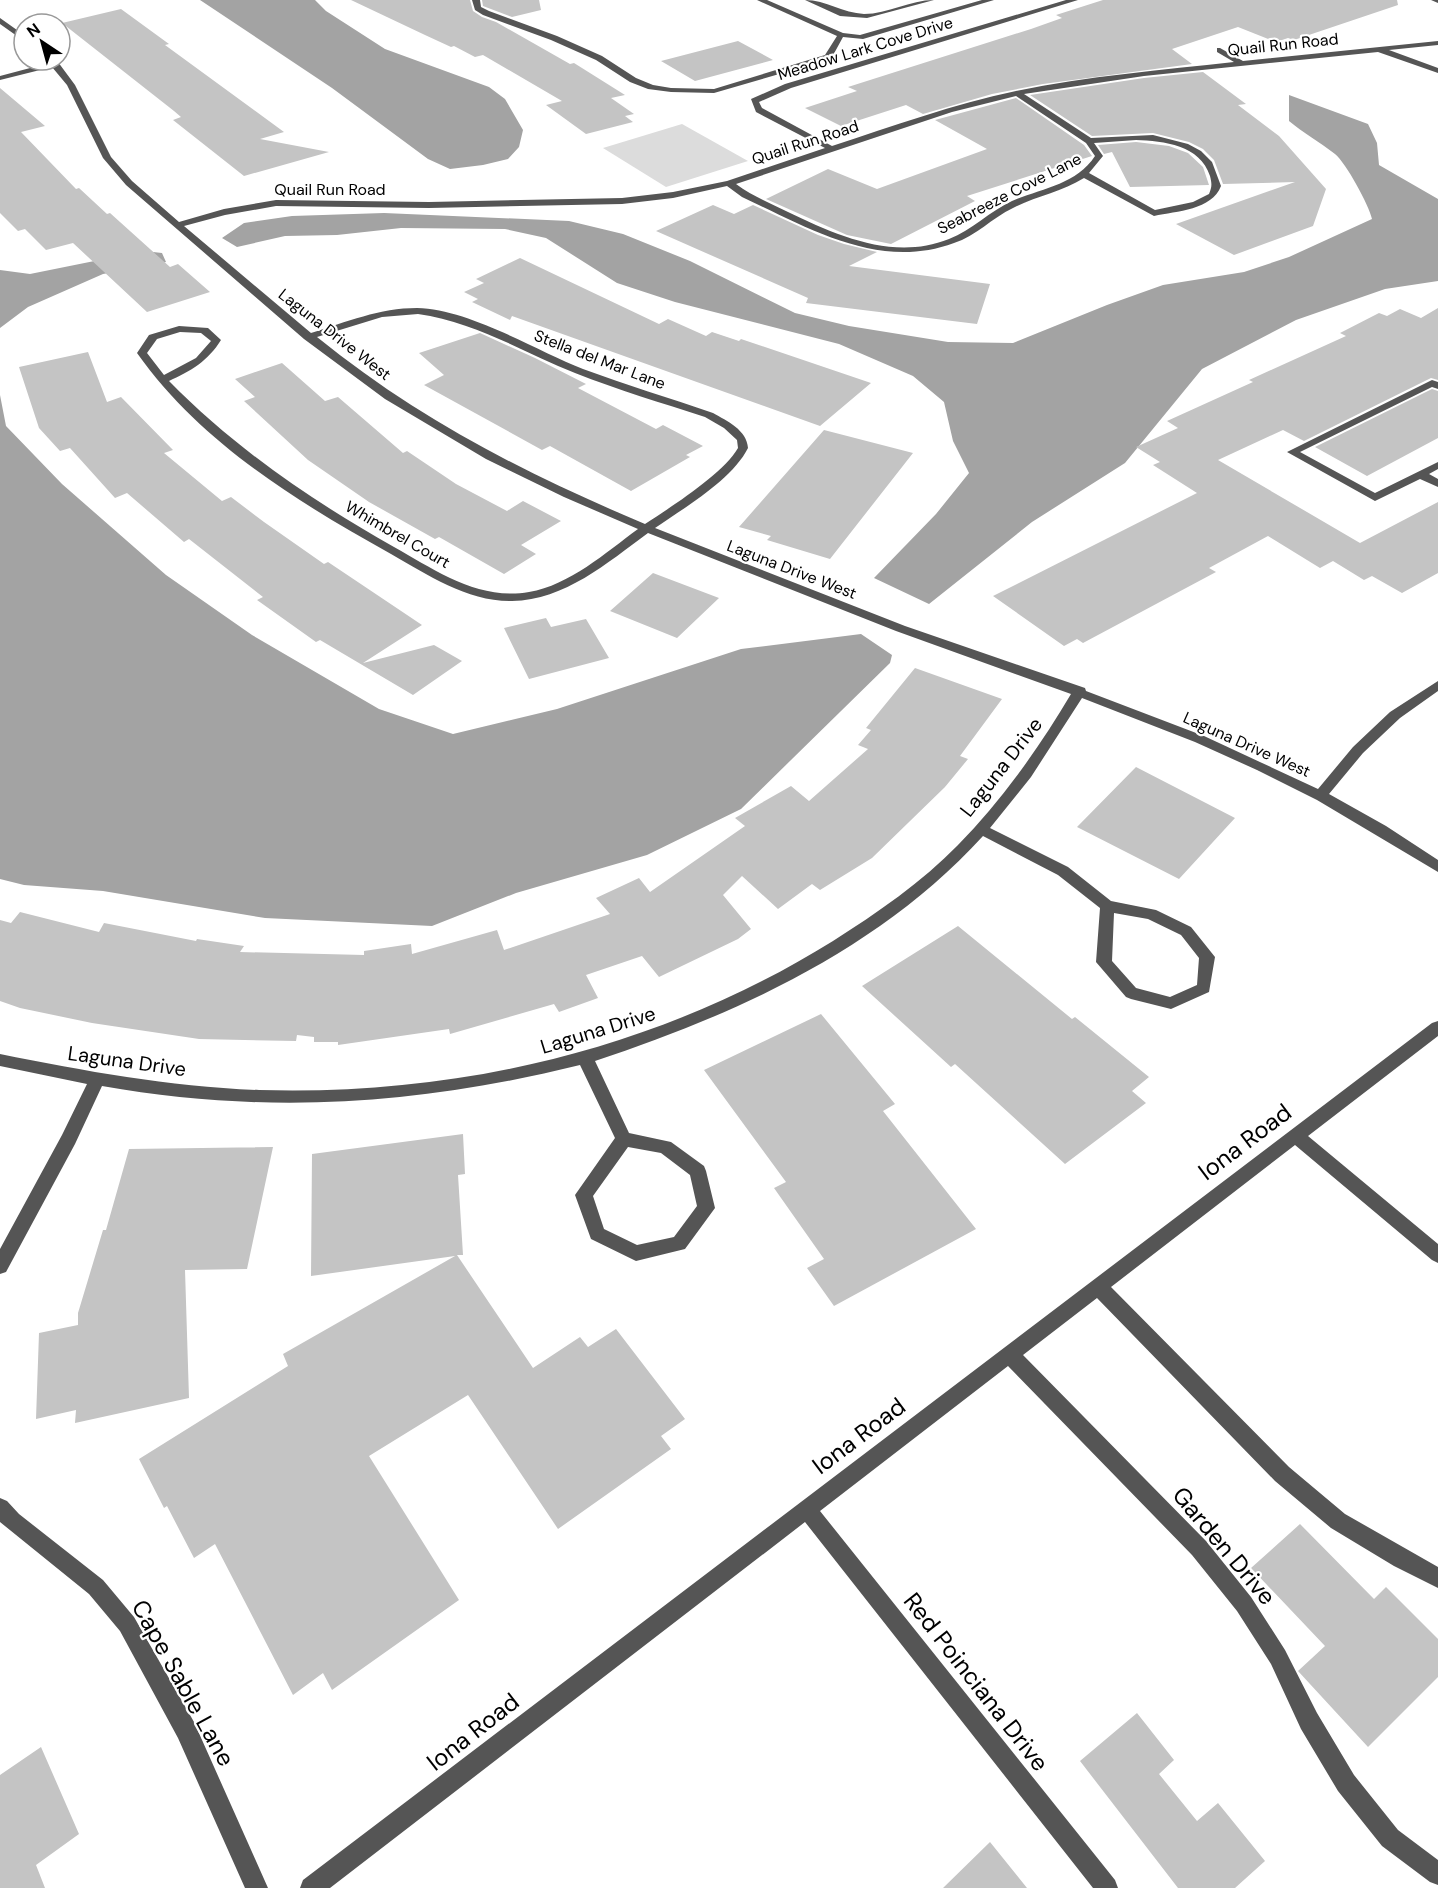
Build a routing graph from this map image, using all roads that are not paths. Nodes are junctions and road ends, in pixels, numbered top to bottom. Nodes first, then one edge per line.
1 (476, 0) edge
2 (761, 0) edge
3 (808, 0) edge
4 (930, 0) edge
5 (990, 0) edge
6 (1074, 0) edge
7 (0, 20) edge
8 (12, 30) edge
9 (841, 35) junction
10 (1438, 43) edge
11 (1378, 49) junction
12 (1220, 50) dead end
13 (1242, 64) junction
14 (1438, 71) edge
15 (20, 72) edge
16 (61, 72) edge
17 (0, 78) edge
18 (1017, 93) junction
19 (1089, 141) junction
20 (832, 149) junction
21 (1084, 174) junction
22 (729, 183) junction
23 (178, 225) junction
24 (308, 337) junction
25 (162, 380) junction
26 (1438, 386) edge
27 (1438, 465) edge
28 (1420, 474) junction
29 (1438, 484) edge
30 (644, 529) junction
31 (1438, 686) edge
32 (1080, 692) junction
33 (1321, 795) junction
34 (981, 829) junction
35 (1438, 867) edge
36 (1107, 906) junction
37 (1438, 1027) edge
38 (585, 1058) junction
39 (0, 1060) edge
40 (97, 1080) junction
41 (1296, 1136) junction
42 (624, 1139) junction
43 (1438, 1255) edge
44 (0, 1266) edge
45 (1097, 1286) junction
46 (1009, 1354) junction
47 (0, 1508) edge
48 (806, 1508) junction
49 (1438, 1578) edge
50 (1438, 1874) edge
51 (257, 1888) edge
52 (311, 1888) edge
53 (1107, 1888) edge

1 - 9 street
2 - 9 street
3 - 4 street
5 - 9 street
6 - 20 street, Meadow Lark Cove Drive
7 - 8 street
10 - 11 street, Quail Run Road
11 - 13 street, Quail Run Road
11 - 14 street
12 - 13 street
13 - 18 street, Quail Run Road
15 - 17 street
16 - 23 street
18 - 19 street, Seabreeze Cove Lane
18 - 20 street, Quail Run Road
19 - 21 street, Seabreeze Cove Lane
19 - 21 street
20 - 22 street, Quail Run Road
21 - 22 street, Seabreeze Cove Lane
22 - 23 street, Quail Run Road
23 - 24 street, Laguna Drive West
24 - 30 street, Laguna Drive West
24 - 30 street, Stella del Mar Lane
25 - 25 street, Whimbrel Court
25 - 30 street, Whimbrel Court
26 - 28 street
27 - 28 street
28 - 29 street
30 - 32 street, Laguna Drive West
31 - 33 street
32 - 33 street, Laguna Drive West
32 - 34 street, Laguna Drive
33 - 35 street, Laguna Drive West
34 - 36 street
34 - 38 street, Laguna Drive
36 - 36 street
37 - 41 street, Iona Road
38 - 40 street, Laguna Drive
38 - 42 street
39 - 40 street, Laguna Drive
40 - 44 street
41 - 43 street
41 - 45 street, Iona Road
42 - 42 street
45 - 46 street, Iona Road
45 - 49 street
46 - 48 street, Iona Road
46 - 50 street, Garden Drive
47 - 51 street, Cape Sable Lane
48 - 52 street, Iona Road
48 - 53 street, Red Poinciana Drive

